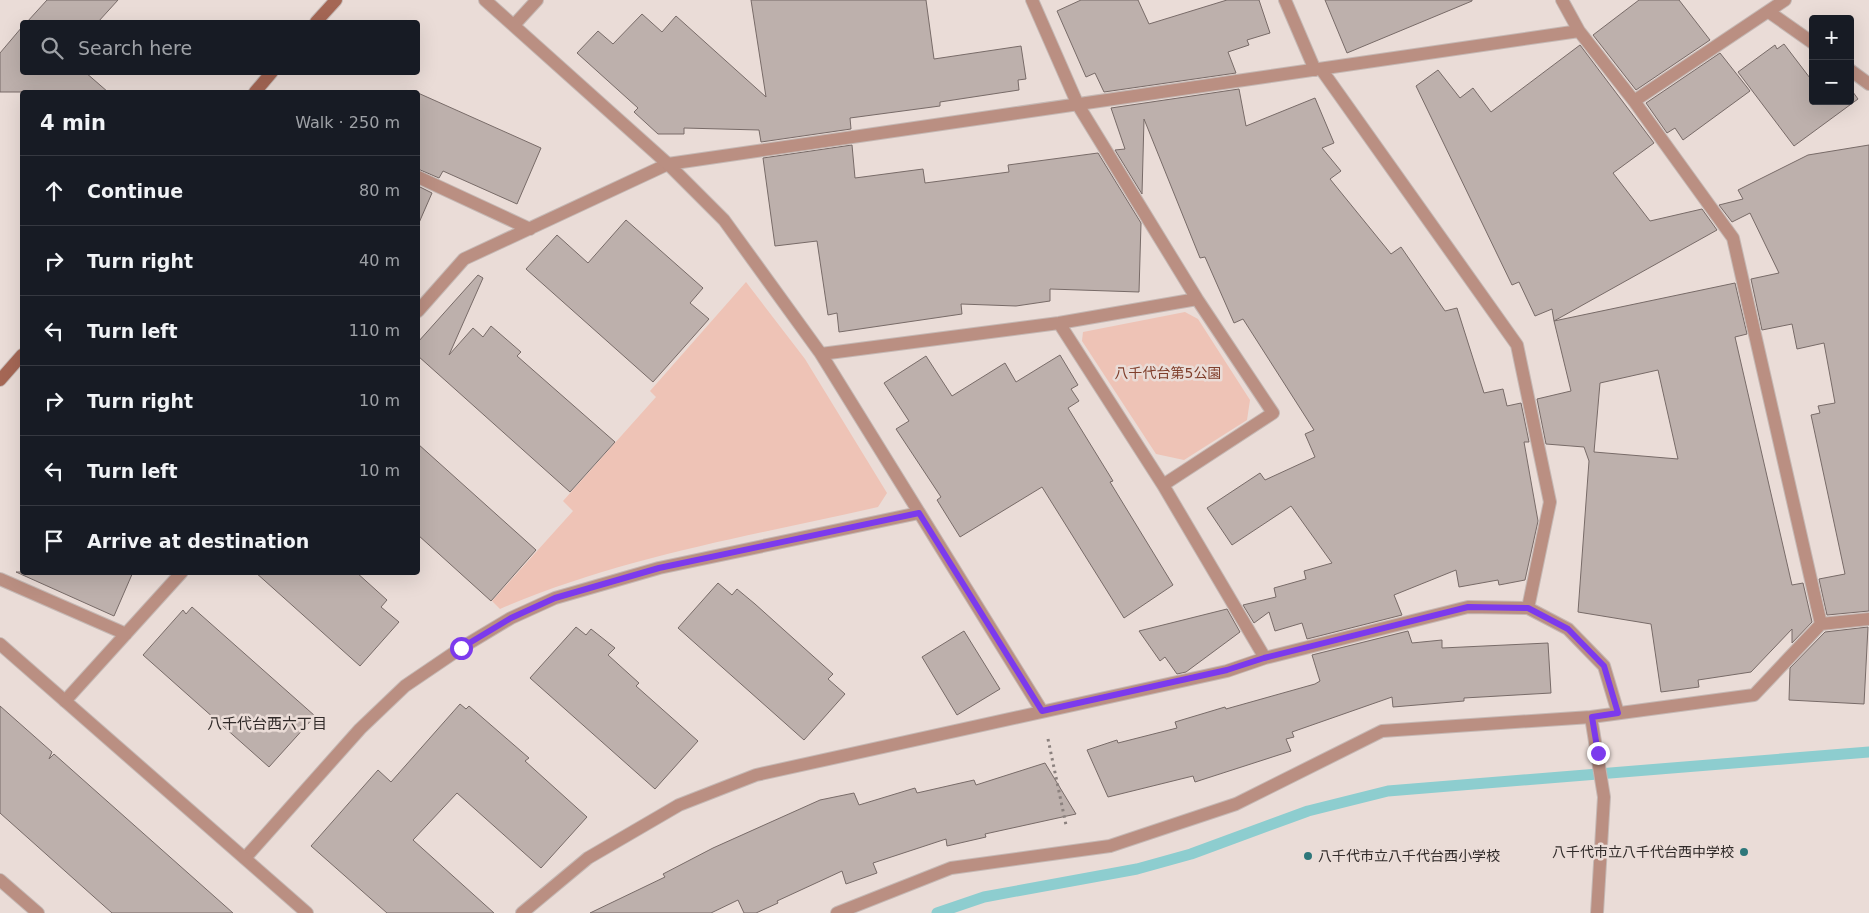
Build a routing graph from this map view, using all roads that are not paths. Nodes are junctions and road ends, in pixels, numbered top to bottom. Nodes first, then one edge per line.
1 (336, 0) edge
2 (486, 0) edge
3 (537, 0) edge
4 (1032, 0) edge
5 (1285, 0) edge
6 (1562, 0) edge
7 (1785, 0) edge
8 (1769, 12) junction
9 (318, 20) edge
10 (514, 25) junction
11 (1579, 31) junction
12 (1809, 40) edge
13 (1318, 70) junction
14 (1854, 73) edge
15 (269, 75) edge
16 (1869, 84) edge
17 (256, 90) edge
18 (1634, 101) junction
19 (1078, 105) junction
20 (668, 164) junction
21 (420, 178) edge
22 (530, 229) junction
23 (1197, 299) junction
24 (420, 309) edge
25 (1059, 322) junction
26 (821, 354) junction
27 (20, 357) edge
28 (0, 380) edge
29 (1163, 484) junction
30 (919, 513) junction
31 (179, 575) edge
32 (0, 579) edge
33 (1528, 608) junction
34 (1869, 619) edge
35 (1821, 624) junction
36 (126, 634) junction
37 (0, 644) edge
38 (1264, 658) junction
39 (65, 701) junction
40 (1042, 711) junction
41 (1618, 713) junction
42 (1592, 717) junction
43 (245, 858) junction
44 (0, 880) edge
45 (38, 913) edge
46 (307, 913) edge
47 (522, 913) edge
48 (837, 913) edge
49 (1598, 913) edge

1 - 9 main road
2 - 10 street
3 - 10 street
4 - 19 street
5 - 13 street
6 - 11 street
7 - 8 street
8 - 12 street
8 - 18 street
10 - 20 street
11 - 13 street
11 - 18 street
13 - 19 street
13 - 33 street
14 - 16 street
15 - 17 main road
18 - 35 street
19 - 20 street
19 - 23 street
20 - 22 street
20 - 26 street
21 - 22 street
22 - 24 street
23 - 25 street
23 - 29 street
25 - 26 street
25 - 29 street
26 - 30 street
27 - 28 main road
29 - 38 street
30 - 40 street
30 - 43 street
31 - 36 street
32 - 36 street
33 - 38 street
33 - 41 street
34 - 35 street
35 - 41 street
36 - 39 street
37 - 39 street
38 - 40 street
39 - 43 street
40 - 47 street
41 - 42 street
42 - 48 street
42 - 49 street
43 - 46 street
44 - 45 street

